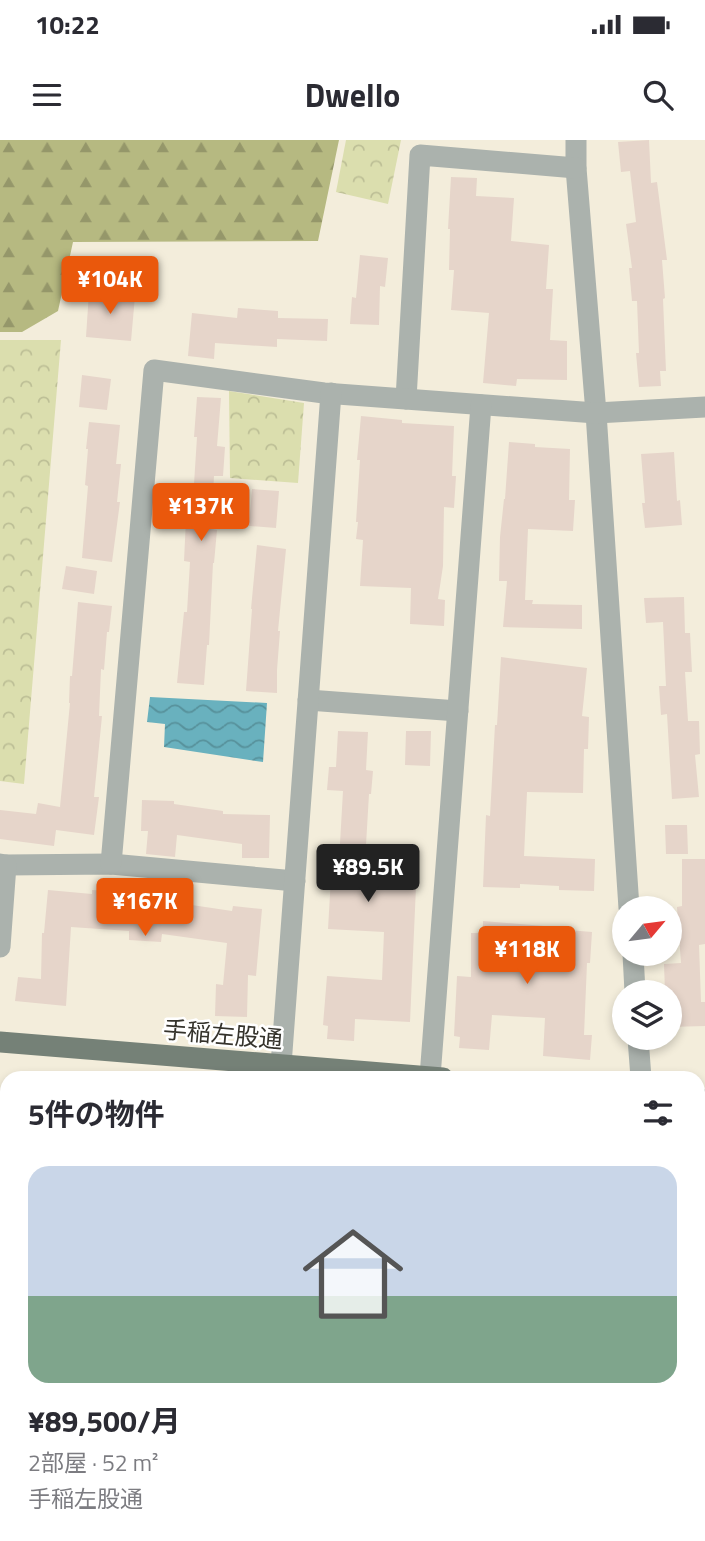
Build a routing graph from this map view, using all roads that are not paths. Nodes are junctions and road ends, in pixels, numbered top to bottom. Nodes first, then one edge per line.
1 (576, 140) edge
2 (576, 168) junction
3 (331, 393) junction
4 (406, 399) junction
5 (481, 405) junction
6 (705, 407) edge
7 (596, 413) junction
8 (308, 700) junction
9 (458, 711) junction
10 (111, 864) junction
11 (3, 865) edge
12 (295, 881) junction
13 (628, 896) edge
14 (0, 947) edge
15 (0, 1042) edge
16 (639, 1050) edge
17 (281, 1065) junction
18 (344, 1071) edge
19 (436, 1071) edge
20 (640, 1071) edge

1 - 2 street
2 - 4 street
2 - 7 street
3 - 4 street
3 - 8 street
3 - 10 street
4 - 5 street
5 - 7 street
5 - 9 street
6 - 7 street
7 - 13 street
8 - 9 street
8 - 12 street
9 - 19 street
10 - 11 street
10 - 12 street
11 - 14 street
12 - 17 street
15 - 17 main road, 手稲左股通
16 - 20 street
17 - 18 main road, 手稲左股通

